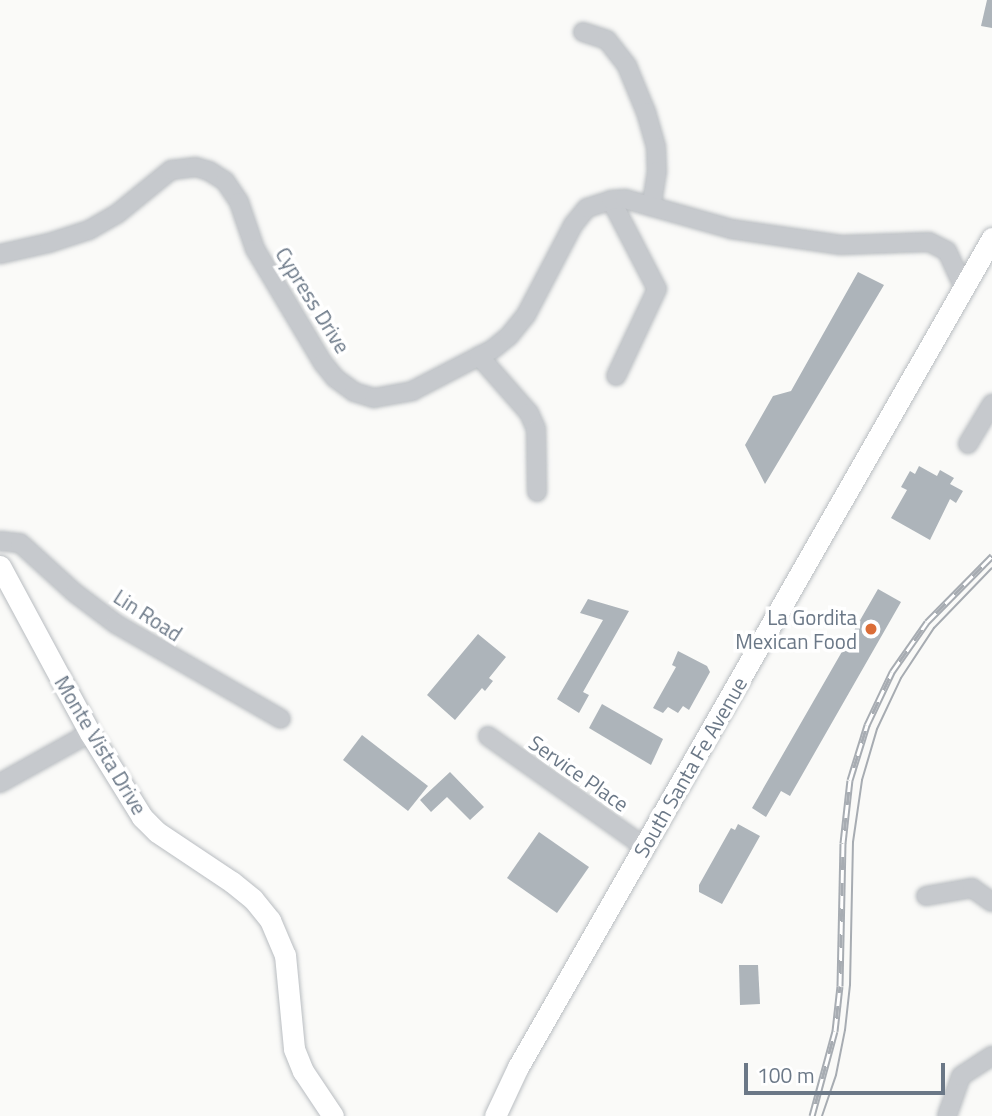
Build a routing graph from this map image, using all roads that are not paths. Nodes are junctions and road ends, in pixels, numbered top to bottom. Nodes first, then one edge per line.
1 (583, 32) dead end
2 (611, 200) junction
3 (651, 207) junction
4 (992, 238) edge
5 (0, 254) edge
6 (964, 288) junction
7 (479, 356) junction
8 (616, 376) dead end
9 (989, 415) edge
10 (968, 444) dead end
11 (537, 492) dead end
12 (0, 541) edge
13 (0, 566) edge
14 (6, 591) edge
15 (281, 719) dead end
16 (90, 733) junction
17 (488, 736) dead end
18 (0, 783) edge
19 (645, 847) junction
20 (926, 896) dead end
21 (992, 902) edge
22 (992, 1056) edge
23 (333, 1116) edge
24 (495, 1116) edge
25 (947, 1116) edge

1 - 3 street
2 - 3 street
2 - 7 street, Cypress Drive
2 - 8 street
3 - 6 street
4 - 6 main road, South Santa Fe Avenue
5 - 7 street, Cypress Drive
6 - 19 main road, South Santa Fe Avenue
7 - 11 street
9 - 10 street
12 - 15 street, Lin Road
13 - 14 main road, Monte Vista Drive
14 - 16 main road, Monte Vista Drive
16 - 18 street
16 - 23 main road, Monte Vista Drive
17 - 19 street, Service Place
19 - 24 main road, South Santa Fe Avenue
20 - 21 street
22 - 25 street

